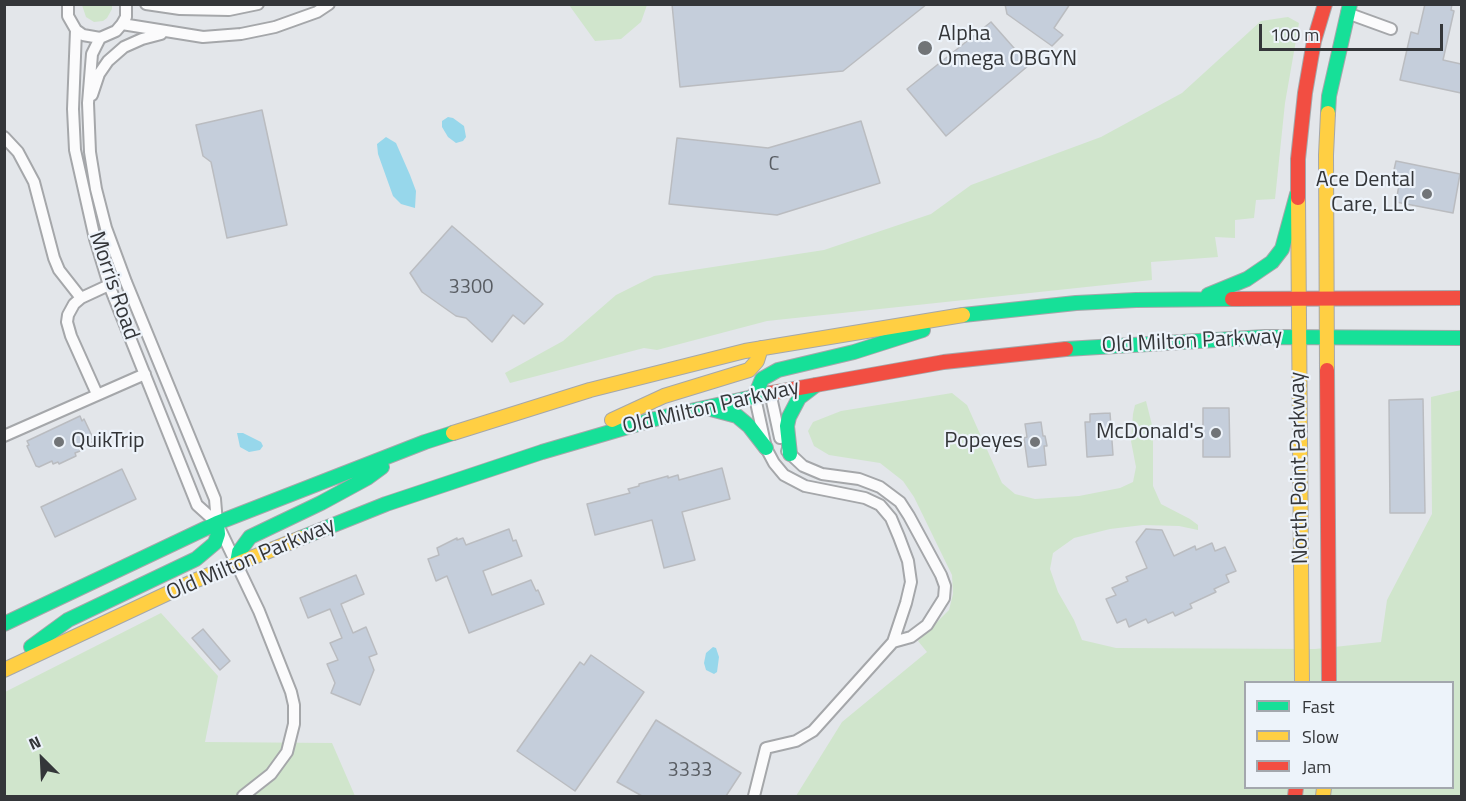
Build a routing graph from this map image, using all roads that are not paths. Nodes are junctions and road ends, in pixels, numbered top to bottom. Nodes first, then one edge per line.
1 (68, 4) edge
2 (126, 4) edge
3 (146, 4) edge
4 (258, 4) edge
5 (329, 4) edge
6 (1325, 4) edge
7 (176, 7) edge
8 (1349, 9) edge
9 (122, 24) junction
10 (1391, 29) dead end
11 (76, 30) junction
12 (166, 32) junction
13 (100, 38) junction
14 (88, 103) junction
15 (4, 137) edge
16 (1297, 194) junction
17 (109, 285) junction
18 (81, 298) junction
19 (1461, 298) edge
20 (1298, 299) junction
21 (1326, 299) junction
22 (1196, 300) junction
23 (950, 316) junction
24 (1299, 336) junction
25 (1326, 336) junction
26 (1461, 338) edge
27 (761, 348) junction
28 (745, 351) junction
29 (749, 370) junction
30 (145, 374) junction
31 (767, 375) junction
32 (819, 383) junction
33 (770, 393) junction
34 (97, 394) junction
35 (755, 396) junction
36 (704, 407) junction
37 (4, 436) edge
38 (587, 438) junction
39 (766, 448) junction
40 (404, 450) junction
41 (790, 454) junction
42 (217, 523) junction
43 (237, 563) junction
44 (4, 624) edge
45 (893, 642) junction
46 (54, 647) junction
47 (4, 668) edge
48 (4, 677) edge
49 (1302, 681) edge
50 (1329, 681) edge
51 (243, 796) edge
52 (754, 796) edge

1 - 11 street, Morris Road
2 - 9 street
3 - 7 street
4 - 7 street
5 - 12 street
6 - 16 main road, North Point Parkway
8 - 10 street
8 - 21 main road, North Point Parkway
9 - 12 street
9 - 13 street
11 - 13 street
11 - 17 street, Morris Road
12 - 14 street
13 - 14 street, Morris Road
14 - 42 street, Morris Road
15 - 18 street
16 - 20 main road, North Point Parkway
16 - 22 main road
17 - 18 street
17 - 30 street, Morris Road
18 - 34 street
19 - 21 main road, Old Milton Parkway
20 - 21 main road, Old Milton Parkway
20 - 22 main road, Old Milton Parkway
20 - 24 main road, North Point Parkway
21 - 25 main road, North Point Parkway
22 - 23 main road, Old Milton Parkway
23 - 27 main road, Old Milton Parkway
23 - 31 main road
24 - 25 main road, Old Milton Parkway
24 - 32 main road, Old Milton Parkway
24 - 49 main road, North Point Parkway
25 - 26 main road, Old Milton Parkway
25 - 50 main road, North Point Parkway
27 - 28 main road, Old Milton Parkway
27 - 29 main road
27 - 31 street
28 - 29 street
28 - 40 main road, Old Milton Parkway
29 - 35 street
29 - 38 main road
30 - 34 street
30 - 42 street, Morris Road
31 - 33 street
31 - 35 main road
32 - 33 main road, Old Milton Parkway
32 - 41 main road
33 - 35 main road, Old Milton Parkway
33 - 41 street
34 - 37 street
35 - 36 main road, Old Milton Parkway
35 - 39 street
36 - 38 main road, Old Milton Parkway
36 - 39 main road
38 - 43 main road, Old Milton Parkway
39 - 45 street
40 - 42 main road, Old Milton Parkway
40 - 43 main road
41 - 45 street
42 - 43 street, Morris Road
42 - 44 main road, Old Milton Parkway
42 - 47 main road
43 - 46 main road, Old Milton Parkway
43 - 51 street, Morris Road
45 - 52 street
46 - 47 main road, Old Milton Parkway
46 - 48 main road

